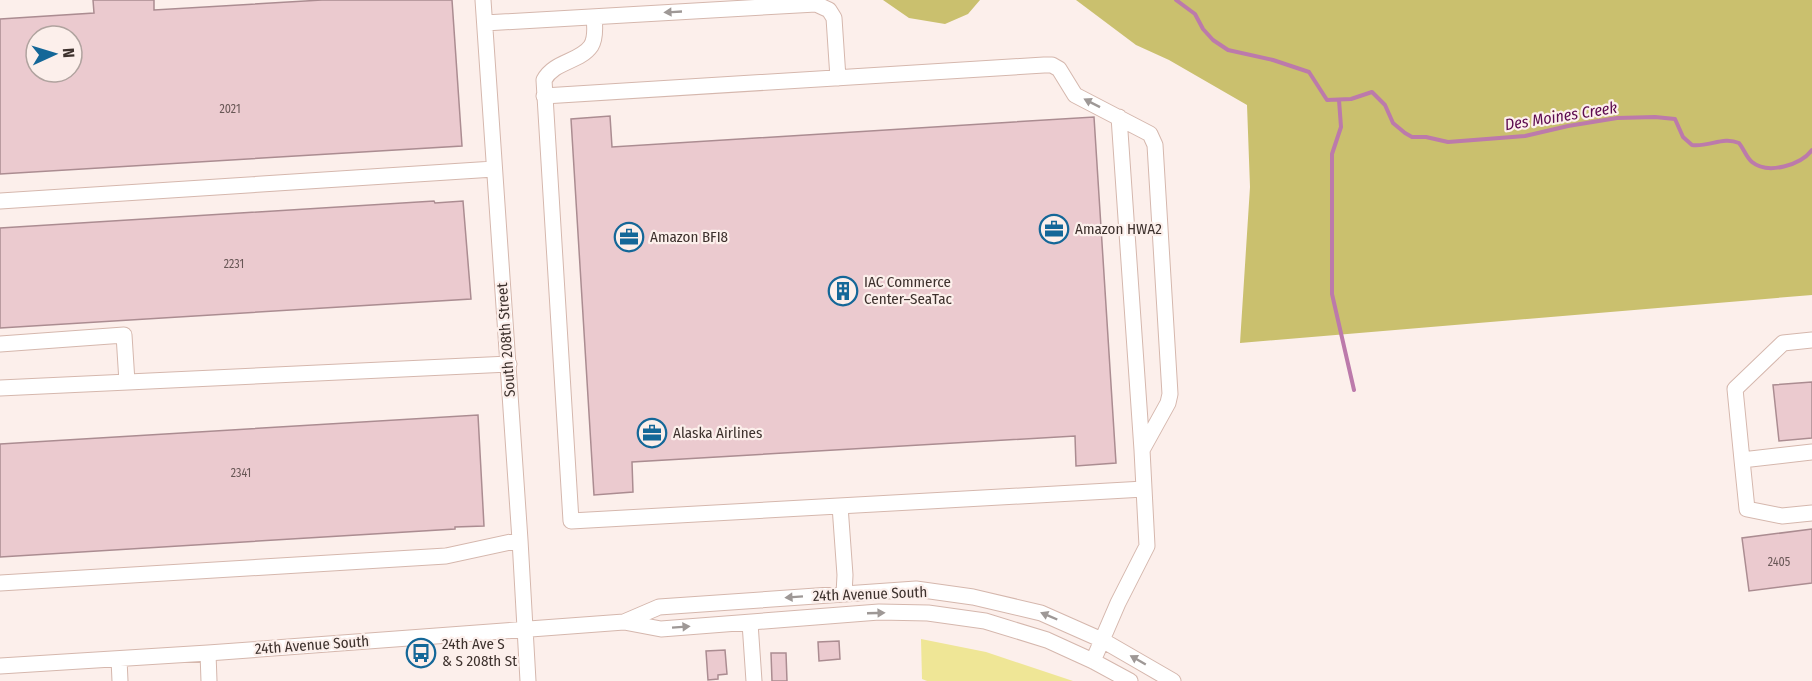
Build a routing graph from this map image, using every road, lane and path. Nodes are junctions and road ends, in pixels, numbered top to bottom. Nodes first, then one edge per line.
1 (483, 0) edge
2 (594, 17) junction
3 (484, 23) junction
4 (838, 78) junction
5 (544, 96) junction
6 (1119, 117) junction
7 (494, 169) junction
8 (0, 201) edge
9 (1812, 340) edge
10 (0, 344) edge
11 (508, 364) junction
12 (127, 382) junction
13 (0, 388) edge
14 (1142, 450) junction
15 (1812, 452) edge
16 (1742, 460) junction
17 (1144, 489) junction
18 (840, 506) junction
19 (1812, 513) edge
20 (520, 540) junction
21 (0, 583) edge
22 (844, 594) junction
23 (624, 622) junction
24 (750, 623) junction
25 (525, 629) junction
26 (1102, 640) junction
27 (208, 653) junction
28 (119, 659) junction
29 (1093, 661) junction
30 (0, 666) edge
31 (120, 681) edge
32 (210, 681) edge
33 (528, 681) edge
34 (754, 681) edge
35 (1130, 681) edge
36 (1173, 681) edge

1 - 3 street, South 208th Street
2 - 3 street
4 -> 2 street
2 - 5 street
3 - 7 street, South 208th Street
4 - 5 street
6 -> 4 street
5 - 18 street
6 - 14 street
6 - 14 street
7 - 8 street
7 - 11 street, South 208th Street
9 - 16 street
10 - 12 street
11 - 12 street
11 - 20 street, South 208th Street
12 - 13 street
14 - 17 street
15 - 16 street
16 - 19 street
17 - 18 street
17 - 26 street
18 - 22 street
20 - 21 street
20 - 25 street, South 208th Street
22 -> 23 street, 24th Avenue South
26 -> 22 street, 24th Avenue South
23 -> 24 street, 24th Avenue South
23 - 25 street, 24th Avenue South
24 -> 29 street, 24th Avenue South
24 - 34 street
25 - 27 street, 24th Avenue South
25 - 33 street, South 208th Street
26 - 29 street
36 -> 26 street, 24th Avenue South
27 - 28 street, 24th Avenue South
27 - 32 street
28 - 30 street, 24th Avenue South
28 - 31 street
29 - 35 street, 24th Avenue South

